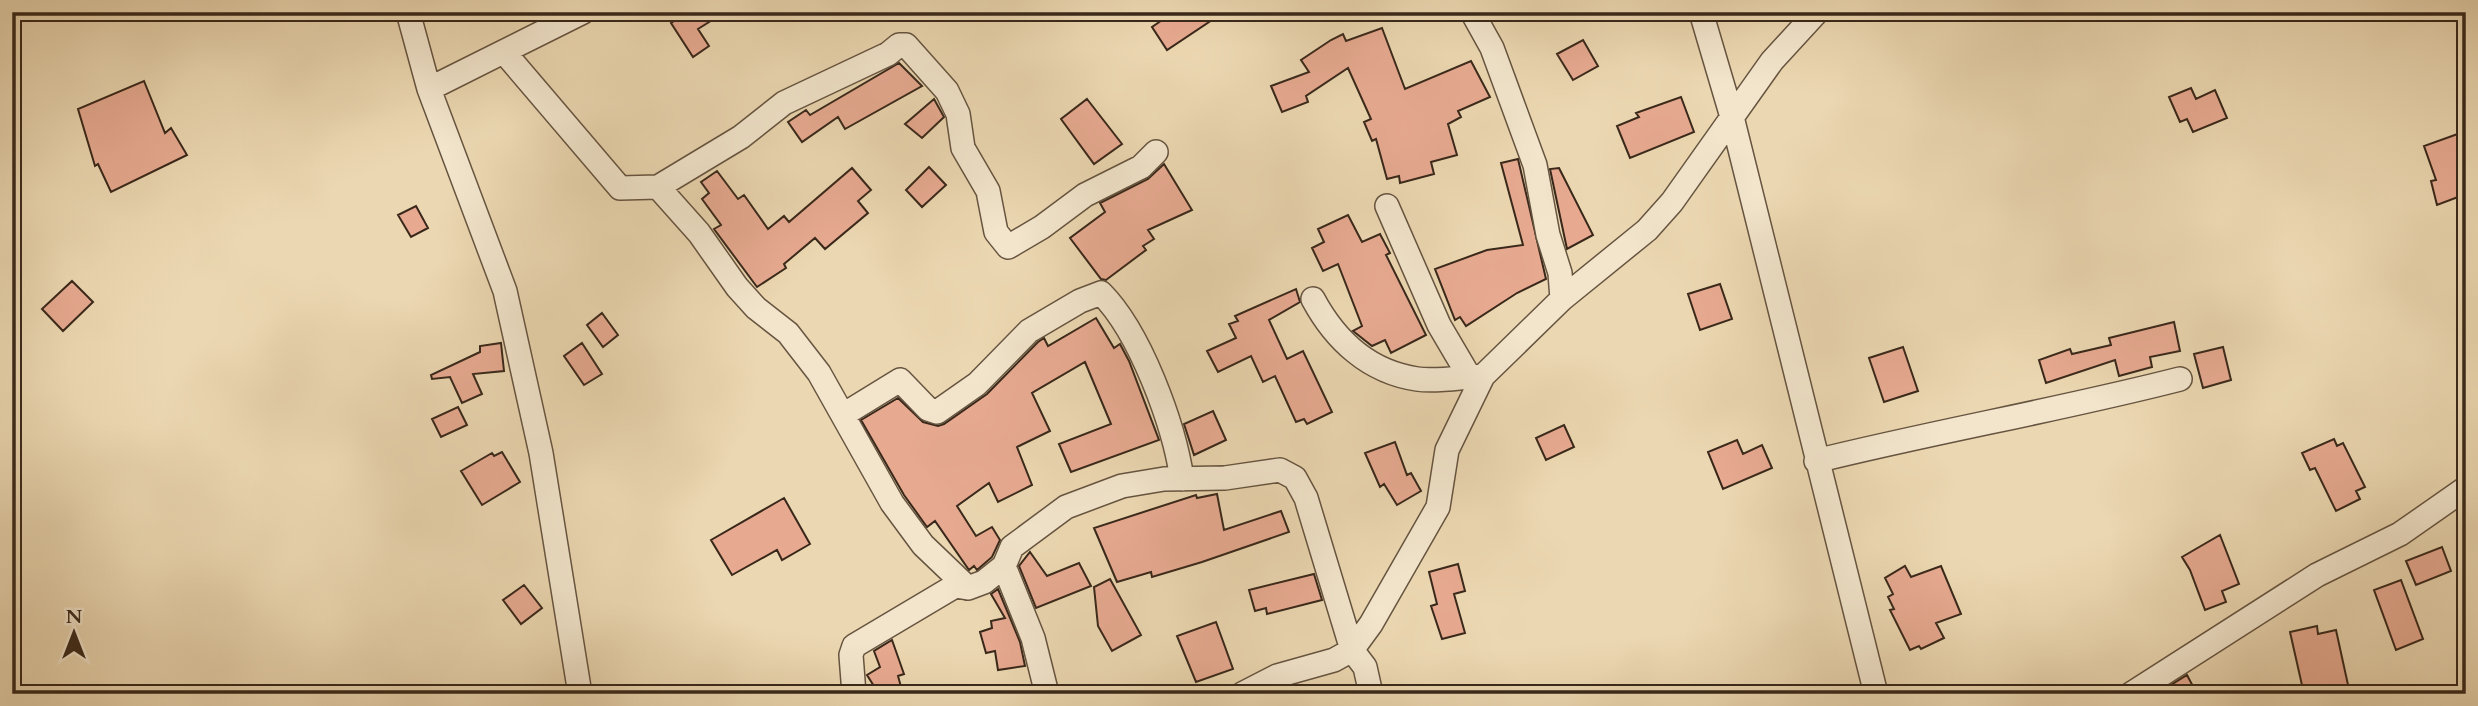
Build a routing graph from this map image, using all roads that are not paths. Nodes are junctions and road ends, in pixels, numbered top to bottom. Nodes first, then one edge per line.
1 (408, 12) edge
2 (583, 12) edge
3 (1472, 12) edge
4 (1701, 12) edge
5 (1818, 12) edge
6 (504, 52) junction
7 (429, 89) junction
8 (1732, 117) junction
9 (1156, 152) dead end
10 (657, 187) junction
11 (1387, 206) dead end
12 (1313, 299) dead end
13 (1562, 299) junction
14 (1476, 376) junction
15 (2180, 379) dead end
16 (843, 415) junction
17 (1816, 461) junction
18 (1182, 479) junction
19 (2466, 488) edge
20 (1004, 566) junction
21 (968, 588) junction
22 (1352, 650) junction
23 (580, 694) edge
24 (854, 694) edge
25 (1047, 694) edge
26 (1242, 694) edge
27 (1371, 694) edge
28 (1876, 694) edge
29 (2131, 694) edge

1 - 7 street
2 - 6 street
3 - 13 street
4 - 8 street
5 - 8 street
6 - 7 street
6 - 10 street
7 - 23 street
8 - 13 street
8 - 17 street
9 - 10 street
10 - 16 street
11 - 14 street
12 - 14 street
13 - 14 street
14 - 22 street
15 - 17 street
16 - 18 street
16 - 21 street
17 - 28 street
18 - 20 street
18 - 22 street
19 - 29 street
20 - 21 street
20 - 25 street
21 - 24 street
22 - 26 street
22 - 27 street

